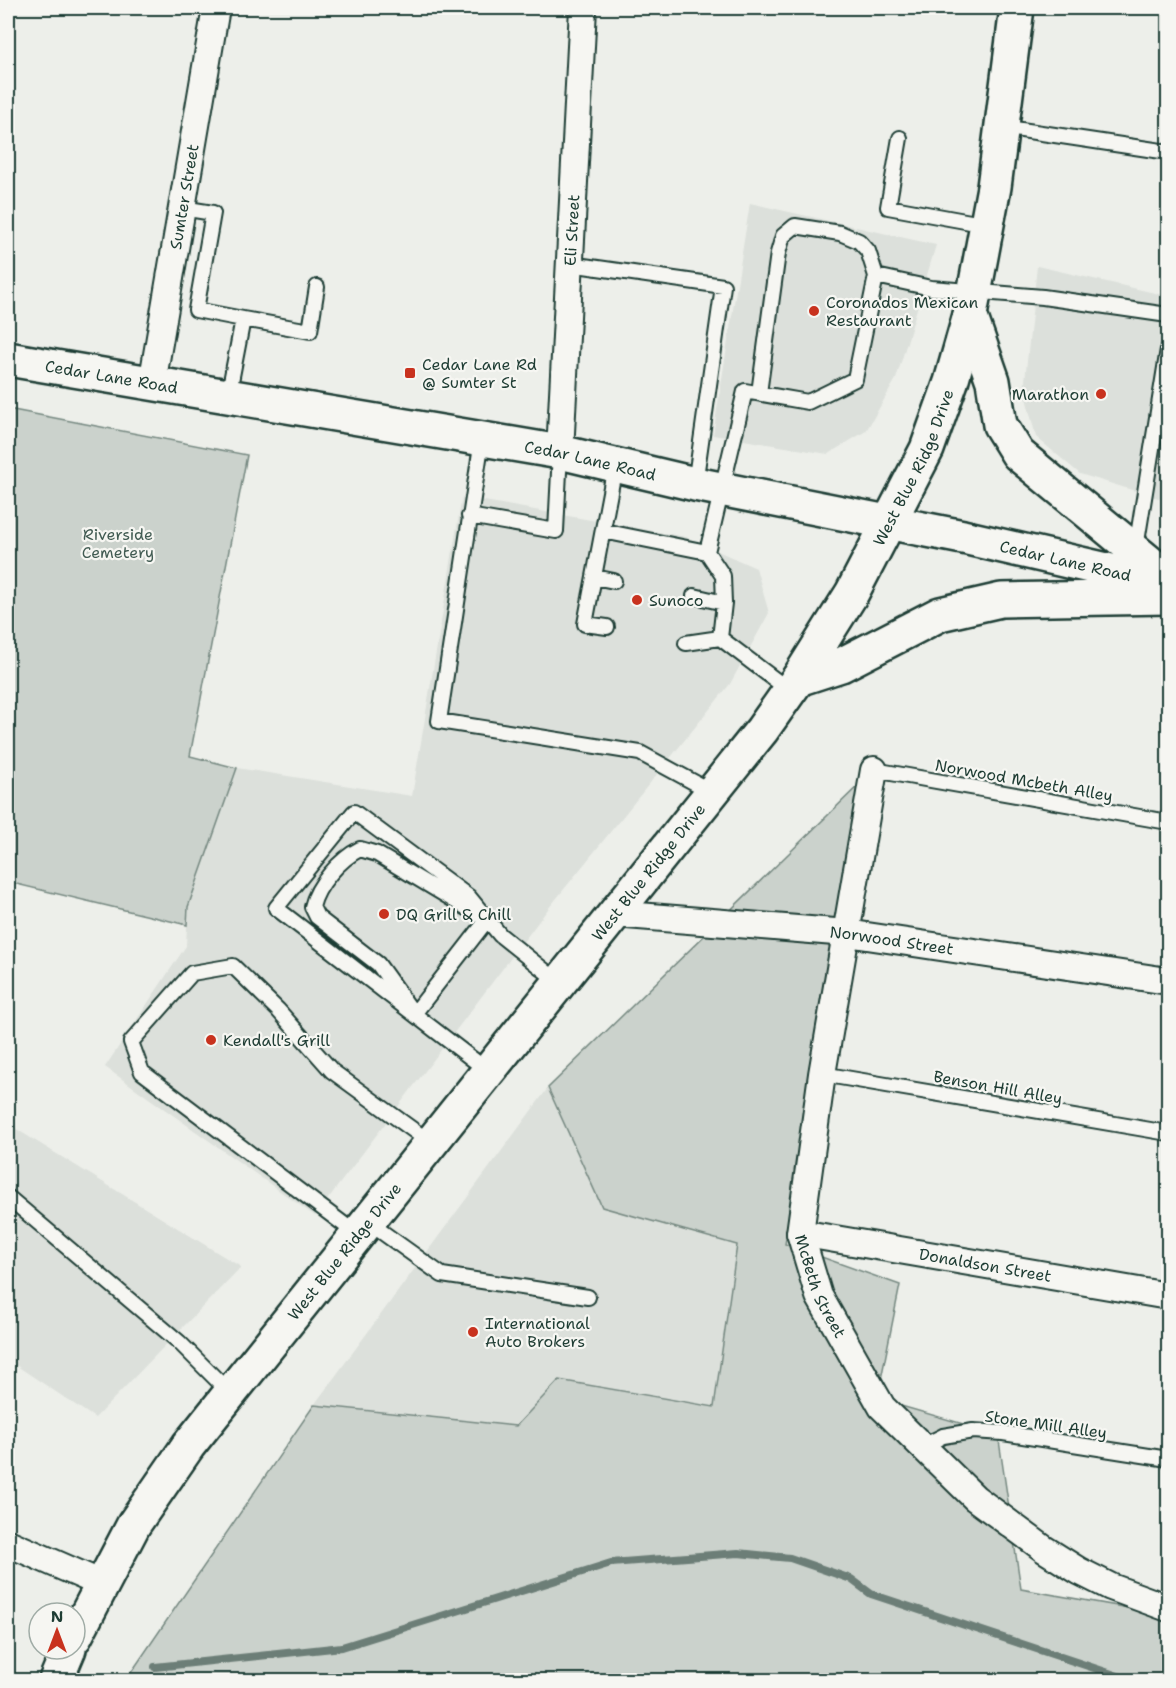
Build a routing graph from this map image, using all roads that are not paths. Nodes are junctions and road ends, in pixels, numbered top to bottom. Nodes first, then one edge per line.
1 (216, 8) edge
2 (583, 8) edge
3 (1017, 8) edge
4 (1002, 127) junction
5 (900, 138) dead end
6 (1168, 152) edge
7 (182, 208) junction
8 (987, 225) junction
9 (570, 264) junction
10 (876, 276) junction
11 (317, 287) dead end
12 (972, 304) junction
13 (1168, 315) edge
14 (243, 318) junction
15 (1168, 349) edge
16 (8, 359) edge
17 (152, 384) junction
18 (759, 393) junction
19 (228, 397) junction
20 (482, 439) junction
21 (560, 452) junction
22 (615, 466) junction
23 (709, 487) junction
24 (469, 516) junction
25 (888, 521) junction
26 (603, 531) junction
27 (1136, 548) junction
28 (707, 552) junction
29 (594, 577) junction
30 (1168, 578) edge
31 (614, 581) dead end
32 (1168, 584) edge
33 (694, 596) dead end
34 (1168, 597) edge
35 (724, 603) junction
36 (607, 627) dead end
37 (720, 638) junction
38 (686, 643) dead end
39 (794, 685) junction
40 (874, 770) joint
41 (712, 792) junction
42 (1168, 822) edge
43 (614, 914) junction
44 (488, 920) junction
45 (847, 933) junction
46 (1168, 981) edge
47 (560, 983) junction
48 (414, 1014) junction
49 (489, 1072) junction
50 (822, 1074) junction
51 (1168, 1133) edge
52 (431, 1143) junction
53 (8, 1197) edge
54 (363, 1229) junction
55 (800, 1233) junction
56 (1168, 1296) edge
57 (588, 1298) dead end
58 (231, 1394) junction
59 (921, 1447) junction
60 (1168, 1459) edge
61 (8, 1544) edge
62 (102, 1584) junction
63 (1168, 1608) edge
64 (87, 1613) edge
65 (64, 1661) edge
66 (56, 1680) edge

1 - 7 street, Sumter Street
2 - 9 street, Eli Street
3 - 4 main road, West Blue Ridge Drive
4 - 6 lane
4 - 8 main road, West Blue Ridge Drive
5 - 8 lane
7 - 14 lane
7 - 17 street, Sumter Street
8 - 12 main road, West Blue Ridge Drive
9 - 21 street, Eli Street
9 - 23 lane
10 - 12 lane
10 - 18 lane
10 - 18 lane
11 - 14 lane
12 - 13 lane
12 - 25 main road, West Blue Ridge Drive
12 - 27 main road, Cedar Lane Road
14 - 19 lane
15 - 27 lane
16 - 17 main road, Cedar Lane Road
17 - 19 main road, Cedar Lane Road
18 - 23 lane
19 - 20 main road, Cedar Lane Road
20 - 21 main road, Cedar Lane Road
20 - 24 lane
21 - 22 main road, Cedar Lane Road
21 - 24 lane
22 - 23 main road, Cedar Lane Road
22 - 26 lane
23 - 25 main road, Cedar Lane Road
23 - 28 lane
24 - 41 lane
25 - 32 main road, Cedar Lane Road
25 - 39 main road, West Blue Ridge Drive
26 - 28 lane
26 - 29 lane
27 - 30 main road, Cedar Lane Road
28 - 35 lane
29 - 31 lane
29 - 36 lane
33 - 35 lane
34 - 39 main road, Cedar Lane Road
35 - 37 lane
37 - 38 lane
37 - 39 lane
39 - 41 main road, West Blue Ridge Drive
40 - 42 lane, Norwood Mcbeth Alley
40 - 45 street, McBeth Street
41 - 43 main road, West Blue Ridge Drive
43 - 45 street, Norwood Street
43 - 47 main road, West Blue Ridge Drive
44 - 47 lane
44 - 48 lane
44 - 48 lane
44 - 48 lane
45 - 46 street, Norwood Street
45 - 50 street, McBeth Street
47 - 49 main road, West Blue Ridge Drive
48 - 49 lane
49 - 52 main road, West Blue Ridge Drive
50 - 51 lane, Benson Hill Alley
50 - 55 street, McBeth Street
52 - 54 main road, West Blue Ridge Drive
52 - 54 lane
53 - 58 lane
54 - 57 lane
54 - 58 main road, West Blue Ridge Drive
55 - 56 street, Donaldson Street
55 - 59 street, McBeth Street
58 - 62 main road, West Blue Ridge Drive
59 - 60 lane, Stone Mill Alley
59 - 63 street, McBeth Street
61 - 62 street
62 - 64 main road, West Blue Ridge Drive
65 - 66 main road

